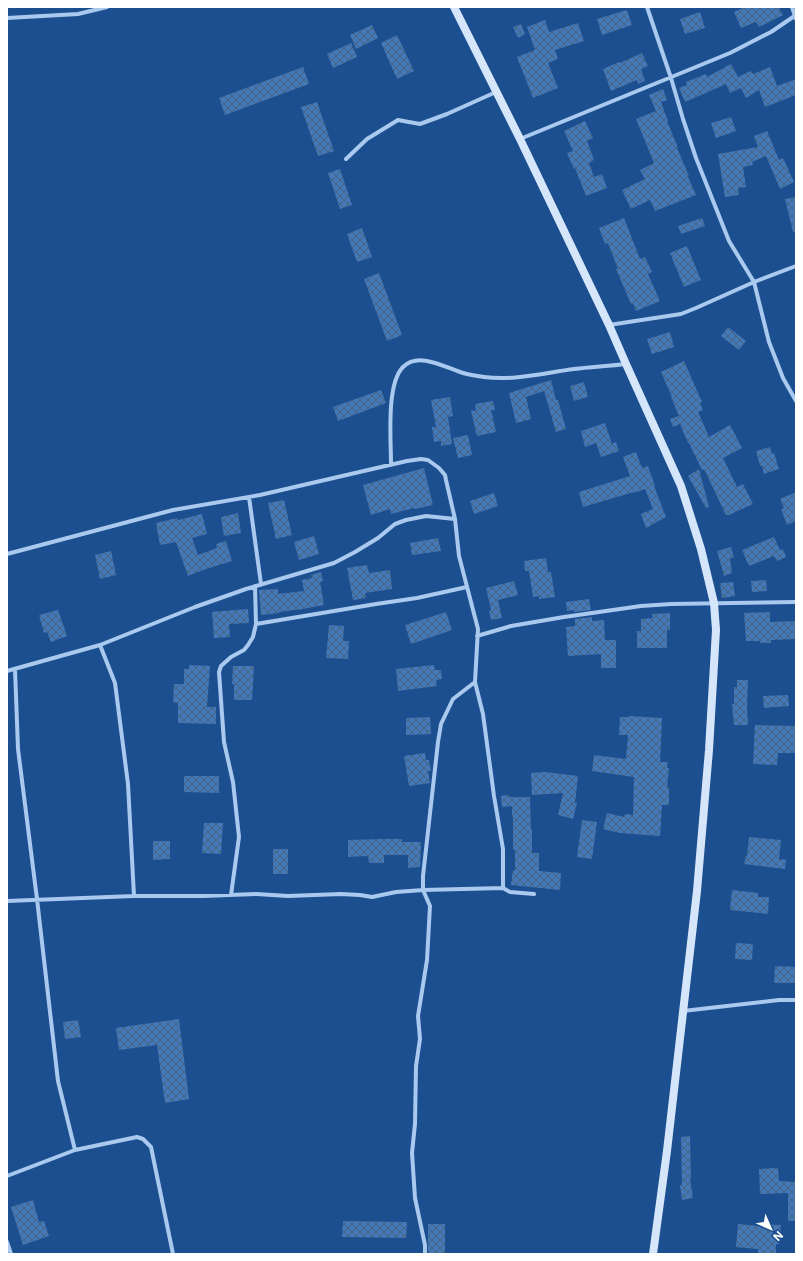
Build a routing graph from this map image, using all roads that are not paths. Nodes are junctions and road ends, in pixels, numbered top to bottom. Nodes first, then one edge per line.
1 (107, 7) edge
2 (454, 7) edge
3 (647, 7) edge
4 (792, 7) edge
5 (796, 16) edge
6 (7, 18) edge
7 (671, 78) junction
8 (496, 92) junction
9 (520, 140) junction
10 (346, 159) dead end
11 (796, 266) edge
12 (754, 282) junction
13 (610, 325) junction
14 (626, 364) junction
15 (796, 401) edge
16 (391, 464) junction
17 (249, 497) junction
18 (454, 519) junction
19 (7, 554) edge
20 (261, 584) junction
21 (255, 586) junction
22 (467, 586) junction
23 (796, 602) edge
24 (714, 603) junction
25 (256, 624) junction
26 (477, 636) junction
27 (100, 645) junction
28 (15, 669) junction
29 (7, 671) edge
30 (475, 682) junction
31 (503, 888) junction
32 (423, 890) junction
33 (534, 894) dead end
34 (231, 895) junction
35 (134, 896) junction
36 (38, 899) junction
37 (7, 901) edge
38 (796, 1000) edge
39 (682, 1012) junction
40 (75, 1150) junction
41 (7, 1176) edge
42 (7, 1242) edge
43 (11, 1254) edge
44 (173, 1254) edge
45 (425, 1254) edge
46 (653, 1254) edge

1 - 6 street
2 - 8 main road
3 - 7 street
4 - 5 street
5 - 7 street
7 - 9 street
7 - 12 street
8 - 9 main road
8 - 10 street
9 - 13 main road
11 - 12 street
12 - 13 street
12 - 15 street
13 - 14 main road
14 - 16 street
14 - 24 main road
16 - 17 street
16 - 18 street
17 - 19 street
17 - 20 street
18 - 20 street
18 - 22 street
20 - 21 street
21 - 25 street
21 - 27 street
22 - 25 street
22 - 26 street
23 - 24 street
24 - 26 street
24 - 39 main road
25 - 34 street
26 - 30 street
27 - 28 street
27 - 35 street
28 - 29 street
28 - 36 street
30 - 31 street
30 - 32 street
31 - 32 street
31 - 33 street
32 - 34 street
32 - 45 street
34 - 35 street
35 - 36 street
36 - 37 street
36 - 40 street
38 - 39 street
39 - 46 main road
40 - 41 street
40 - 44 street
42 - 43 street

